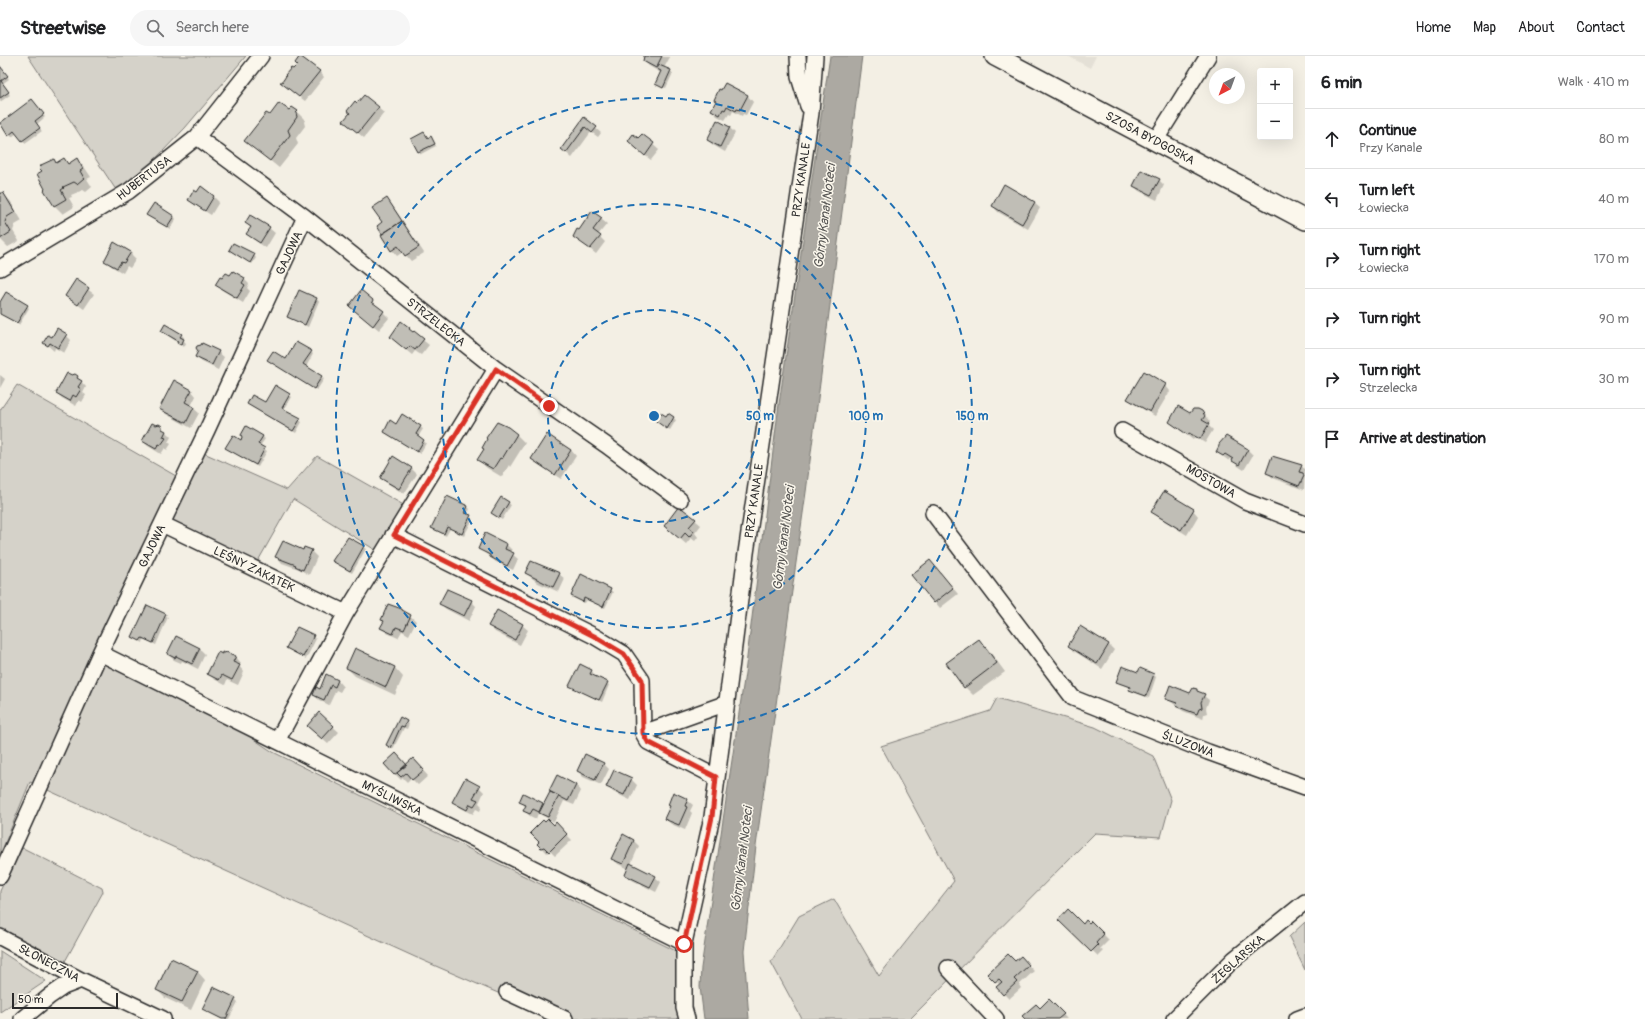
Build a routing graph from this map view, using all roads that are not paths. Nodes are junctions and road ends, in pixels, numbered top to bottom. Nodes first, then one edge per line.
1 (261, 56) edge
2 (798, 56) edge
3 (815, 56) edge
4 (995, 56) edge
5 (1208, 56) edge
6 (811, 113) junction
7 (197, 136) junction
8 (1155, 141) junction
9 (305, 217) junction
10 (1305, 220) edge
11 (0, 268) edge
12 (496, 369) junction
13 (1122, 431) dead end
14 (680, 500) dead end
15 (933, 513) dead end
16 (162, 524) junction
17 (1305, 524) edge
18 (394, 535) junction
19 (346, 614) junction
20 (100, 653) junction
21 (727, 703) junction
22 (643, 733) junction
23 (277, 741) junction
24 (716, 777) junction
25 (1305, 787) edge
26 (0, 876) edge
27 (1305, 902) edge
28 (0, 936) edge
29 (684, 944) junction
30 (948, 968) dead end
31 (81, 980) junction
32 (507, 992) dead end
33 (1305, 1016) edge
34 (22, 1019) edge
35 (163, 1019) edge
36 (565, 1019) edge
37 (687, 1019) edge
38 (996, 1019) edge
39 (1174, 1019) edge
40 (1297, 1019) edge

1 - 7 street, HUBERTUSA
2 - 6 street
3 - 6 street, PRZY KANALE
4 - 8 street, SZOSA BYDGOSKA
5 - 8 street
6 - 21 street, PRZY KANALE
7 - 9 street, STRZELECKA
7 - 11 street, HUBERTUSA
8 - 10 street, SZOSA BYDGOSKA
9 - 12 street, STRZELECKA
9 - 16 street, GAJOWA
12 - 14 street, STRZELECKA
12 - 18 street
13 - 17 street, MOSTOWA
15 - 25 street, ŚLUZOWA
16 - 19 street, LEŚNY ZAKĄTEK
16 - 20 street, GAJOWA
18 - 19 street
18 - 22 street
19 - 23 street
20 - 23 street, MYŚLIWSKA
20 - 26 street, GAJOWA
21 - 22 street
21 - 24 street, PRZY KANALE
22 - 24 street
23 - 29 street, MYŚLIWSKA
24 - 29 street, PRZY KANALE
27 - 39 street, ŻEGLARSKA
28 - 31 street, SŁONECZNA
29 - 37 street, PRZY KANALE
30 - 38 street
31 - 34 street
31 - 35 street, SŁONECZNA
32 - 36 street
33 - 40 street

